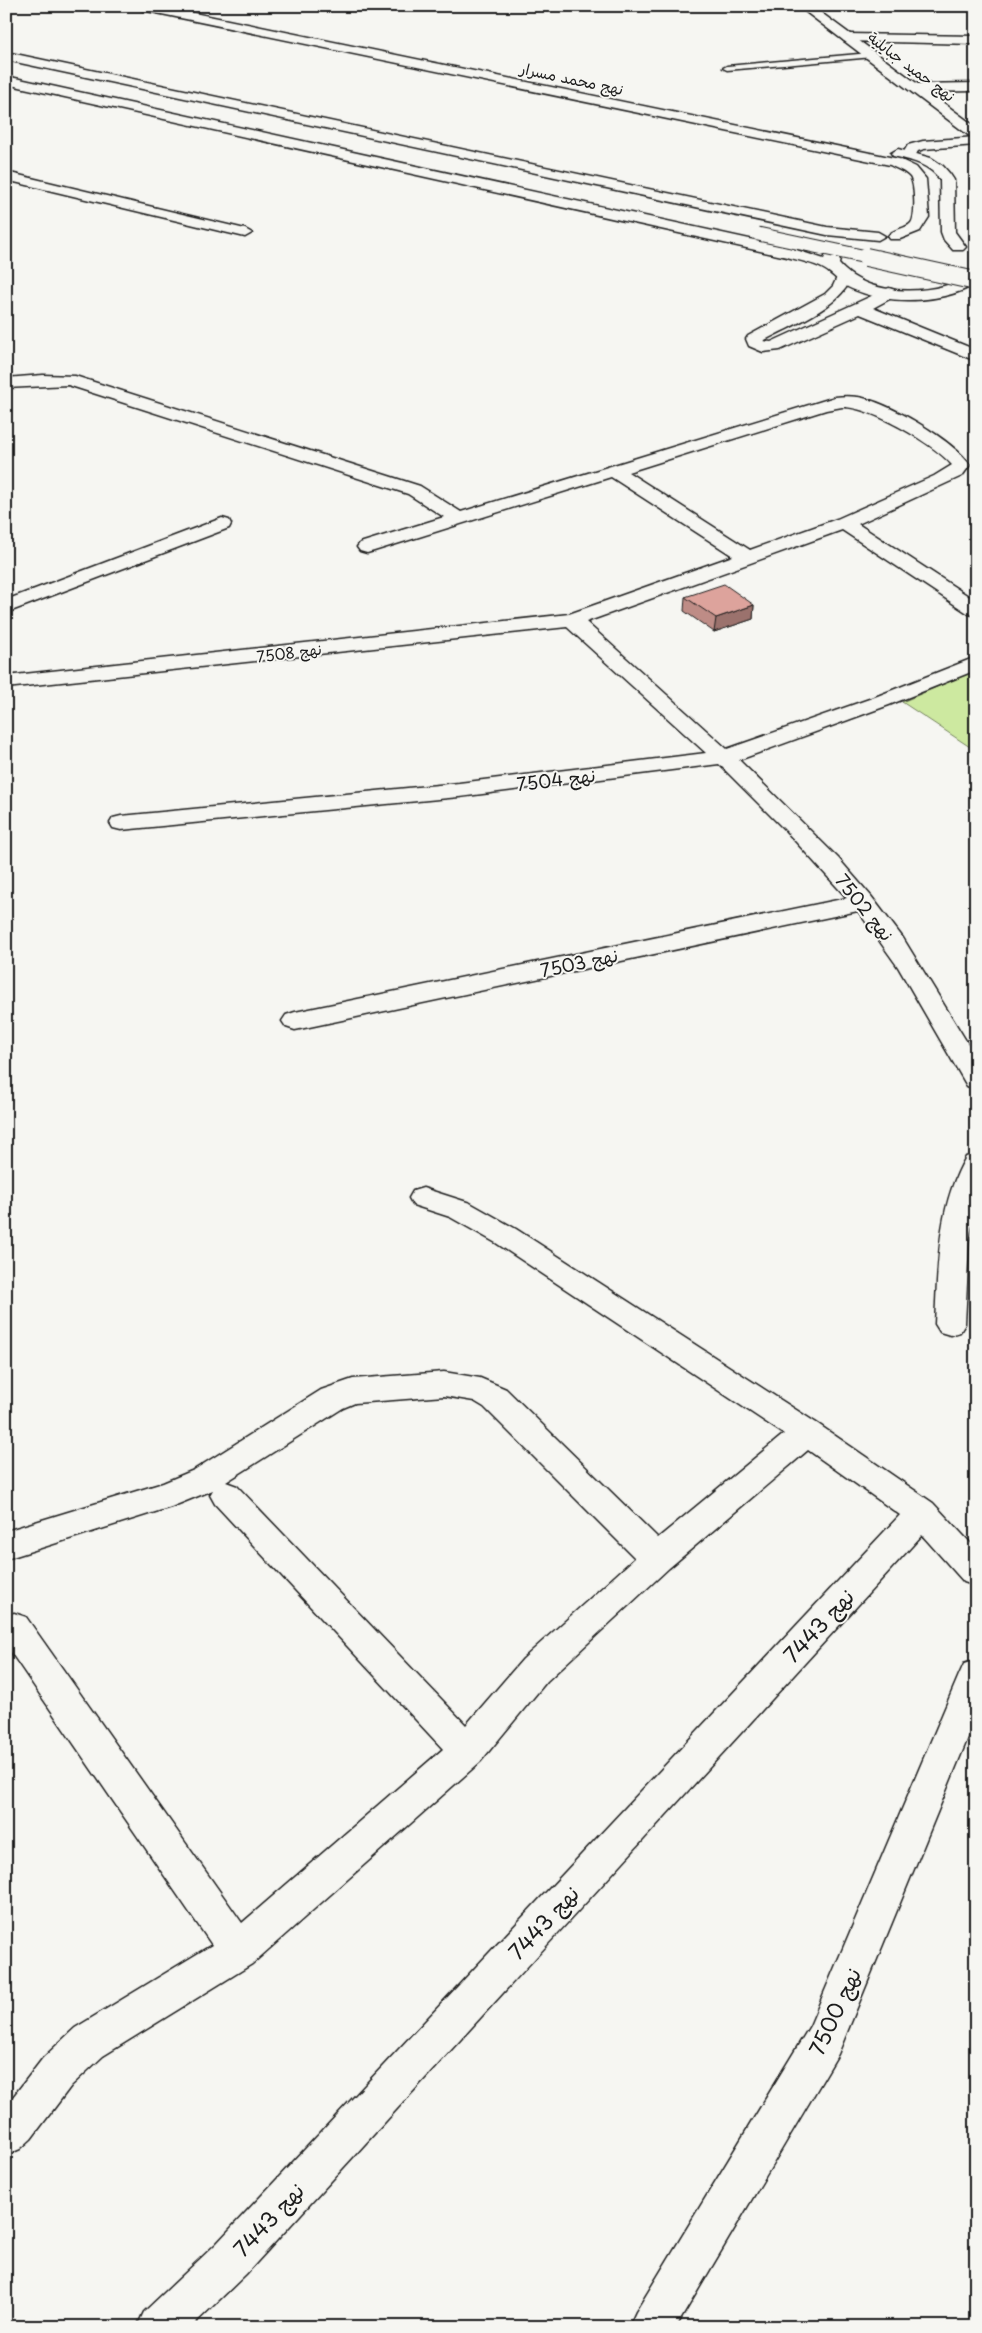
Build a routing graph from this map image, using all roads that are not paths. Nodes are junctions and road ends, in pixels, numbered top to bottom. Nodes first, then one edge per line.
1 (142, 6) edge
2 (804, 6) edge
3 (190, 10) edge
4 (848, 38) junction
5 (976, 40) edge
6 (870, 55) junction
7 (6, 56) edge
8 (6, 65) edge
9 (727, 68) dead end
10 (6, 73) edge
11 (6, 80) edge
12 (976, 87) edge
13 (913, 88) junction
14 (976, 134) edge
15 (976, 141) edge
16 (909, 155) junction
17 (6, 176) edge
18 (763, 230) junction
19 (245, 233) dead end
20 (878, 236) junction
21 (895, 236) junction
22 (976, 271) edge
23 (838, 274) junction
24 (976, 280) edge
25 (889, 292) junction
26 (942, 292) junction
27 (976, 295) edge
28 (860, 308) junction
29 (976, 356) edge
30 (6, 383) edge
31 (613, 470) junction
32 (458, 518) junction
33 (844, 523) junction
34 (222, 524) dead end
35 (367, 547) dead end
36 (746, 556) junction
37 (6, 607) edge
38 (976, 610) edge
39 (572, 620) junction
40 (976, 663) edge
41 (6, 682) edge
42 (724, 757) junction
43 (121, 823) dead end
44 (863, 902) junction
45 (295, 1021) dead end
46 (976, 1080) edge
47 (976, 1164) edge
48 (423, 1198) dead end
49 (950, 1324) dead end
50 (807, 1433) junction
51 (226, 1495) dead end
52 (922, 1513) junction
53 (6, 1545) edge
54 (657, 1558) junction
55 (976, 1572) edge
56 (14, 1628) dead end
57 (976, 1675) edge
58 (467, 1750) junction
59 (239, 1951) junction
60 (6, 2135) edge
61 (159, 2327) edge
62 (651, 2327) edge

1 - 3 street, نهج محمد مسرار
2 - 4 street, نهج حميد جبايلية
3 - 16 street, نهج محمد مسرار
3 - 21 street, نهج محمد مسرار
4 - 5 street
4 - 6 street, نهج حميد جبايلية
6 - 9 lane
6 - 13 street, نهج حميد جبايلية
7 - 20 street
8 - 18 street
10 - 18 street
11 - 23 street
12 - 13 street
13 - 14 street, نهج حميد جبايلية
15 - 16 street
16 - 21 street, نهج محمد مسرار
17 - 19 street
18 - 22 street
18 - 24 street, bridge
20 - 21 street
20 - 23 street
23 - 25 street
23 - 28 street
24 - 26 street
25 - 26 street
25 - 28 street
26 - 27 street
28 - 29 street
30 - 32 street
31 - 32 street
31 - 33 street, نهج 7508
31 - 36 street
32 - 35 street
33 - 36 street, نهج 7508
33 - 38 street
34 - 37 street
36 - 39 street, نهج 7508
39 - 41 street, نهج 7508
39 - 42 street, نهج 7502
40 - 42 street, نهج 7504
42 - 43 street, نهج 7504
42 - 44 street, نهج 7502
44 - 45 street, نهج 7503
44 - 46 street, نهج 7502
47 - 49 street
48 - 50 street
50 - 52 street
50 - 54 street
51 - 58 street
52 - 55 street
52 - 61 street, نهج 7443
53 - 54 street
54 - 58 street
56 - 59 street
57 - 62 street, نهج 7500
58 - 59 street
59 - 60 street

